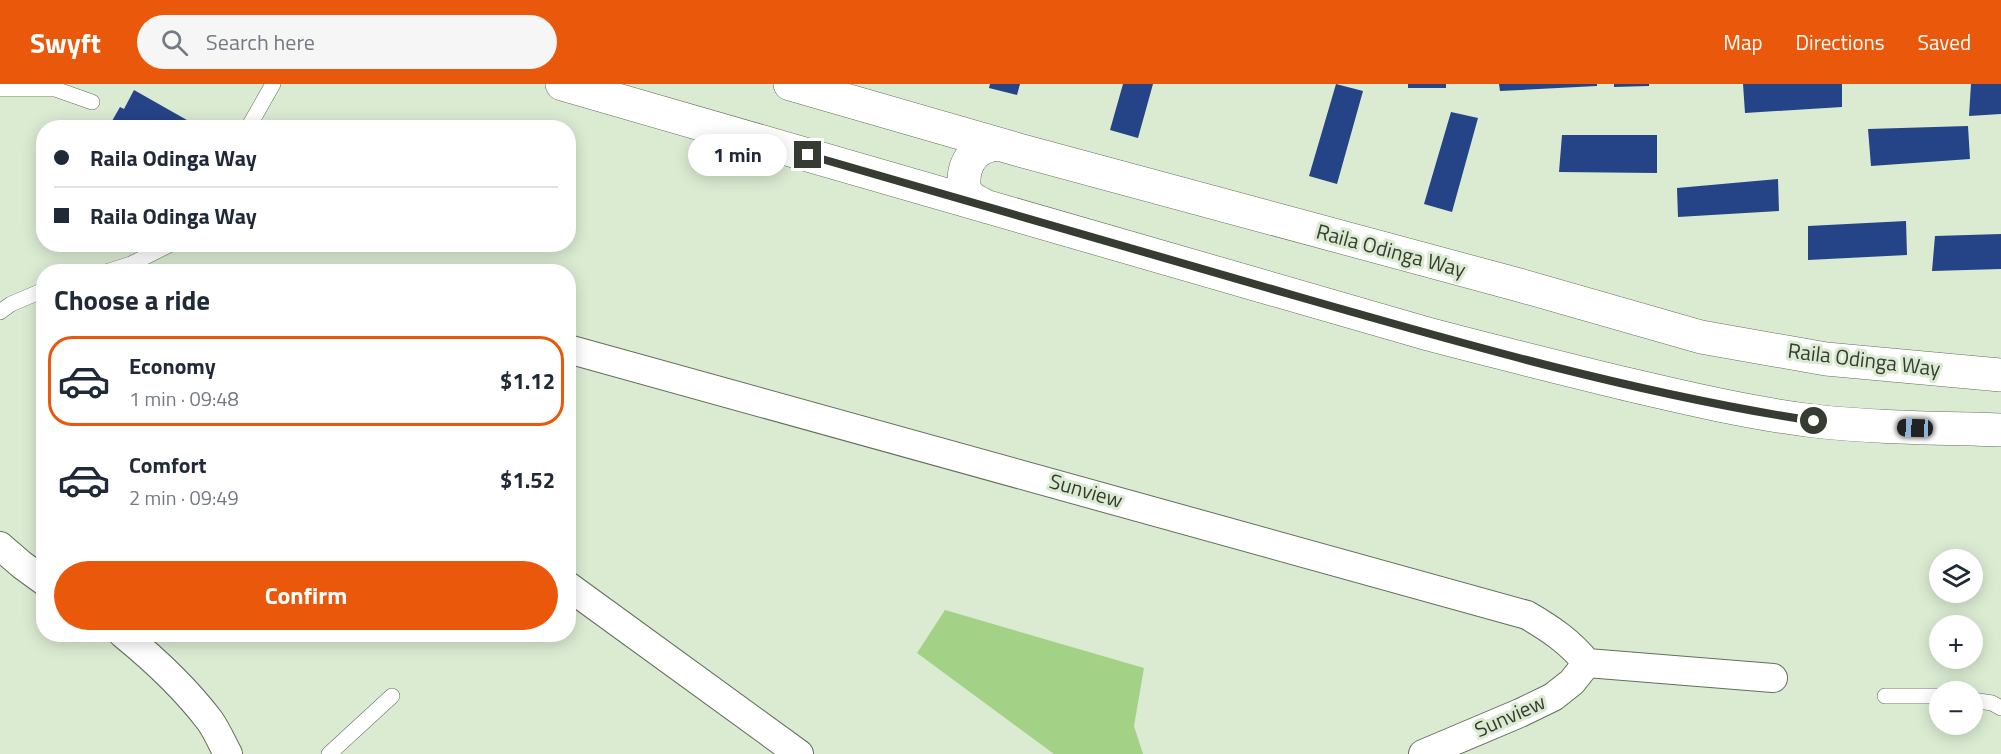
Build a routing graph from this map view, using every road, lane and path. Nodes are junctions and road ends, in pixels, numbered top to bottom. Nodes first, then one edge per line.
1 (273, 84) edge
2 (562, 84) edge
3 (790, 84) edge
4 (0, 89) edge
5 (92, 102) dead end
6 (253, 120) edge
7 (998, 144) junction
8 (987, 207) junction
9 (155, 252) edge
10 (131, 264) edge
11 (36, 293) edge
12 (0, 312) edge
13 (576, 351) edge
14 (2001, 375) edge
15 (2001, 430) edge
16 (0, 546) edge
17 (36, 575) edge
18 (576, 592) edge
19 (133, 642) edge
20 (1587, 663) junction
21 (1773, 678) dead end
22 (392, 696) dead end
23 (1885, 696) dead end
24 (1929, 696) edge
25 (1983, 702) edge
26 (2001, 708) edge
27 (228, 754) edge
28 (329, 754) edge
29 (799, 754) edge
30 (1423, 754) edge

1 - 6 lane
2 - 8 main road
3 - 7 main road, Raila Odinga Way
4 - 5 lane
7 - 8 main road
7 - 14 main road, Raila Odinga Way
8 - 15 main road
9 - 10 lane
11 - 12 lane
13 - 20 street, Sunview
16 - 17 street
18 - 29 street
19 - 27 street
20 - 21 street
20 - 30 street, Sunview
22 - 28 lane
23 - 24 lane
25 - 26 lane

